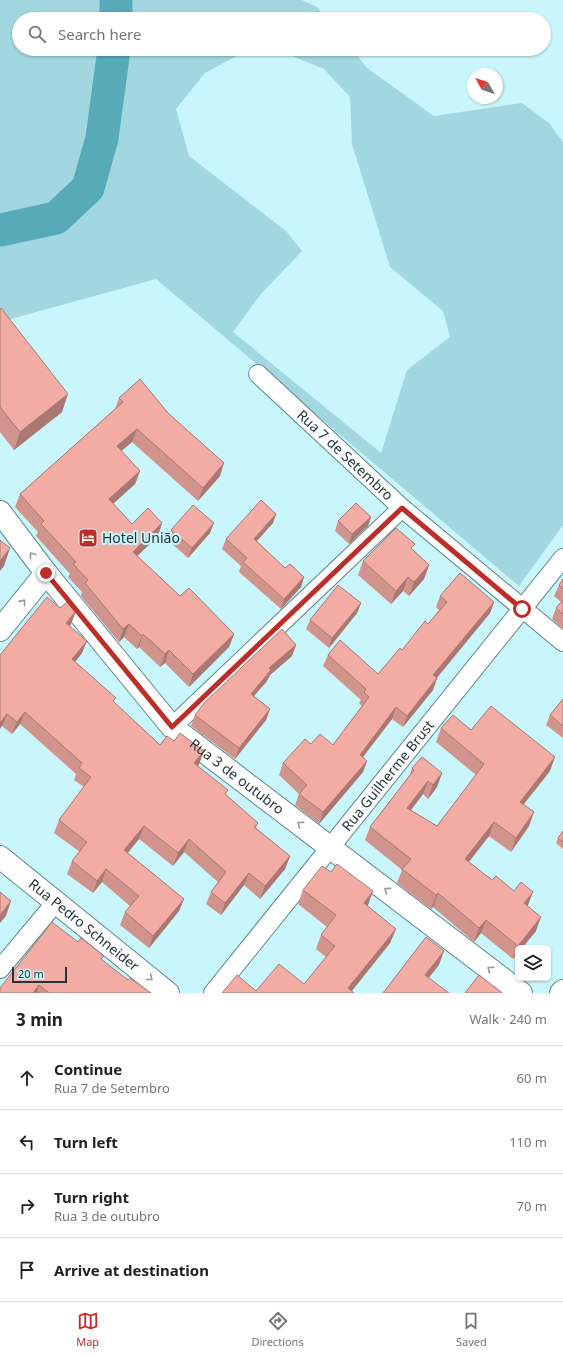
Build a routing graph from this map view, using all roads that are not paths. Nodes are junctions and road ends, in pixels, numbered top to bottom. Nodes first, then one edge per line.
1 (258, 374) dead end
2 (402, 508) junction
3 (0, 512) edge
4 (563, 558) edge
5 (46, 573) junction
6 (522, 609) junction
7 (0, 630) edge
8 (563, 642) edge
9 (172, 727) junction
10 (331, 847) junction
11 (0, 856) edge
12 (56, 902) junction
13 (0, 969) edge
14 (168, 993) edge
15 (213, 993) edge
16 (521, 993) edge

1 - 2 street, Rua 7 de Setembro
2 - 6 street, Rua 7 de Setembro
2 - 9 street
5 -> 3 main road, Rua 3 de outubro
4 - 6 street, Rua Guilherme Brust
7 -> 5 main road
5 - 9 main road, Rua 3 de outubro
6 - 8 street, Rua 7 de Setembro
6 - 10 street, Rua Guilherme Brust
10 -> 9 main road, Rua 3 de outubro
10 - 15 street, Rua Guilherme Brust
16 -> 10 main road, Rua 3 de outubro
11 - 12 main road, Rua Pedro Schneider
12 - 13 street
12 -> 14 main road, Rua Pedro Schneider

